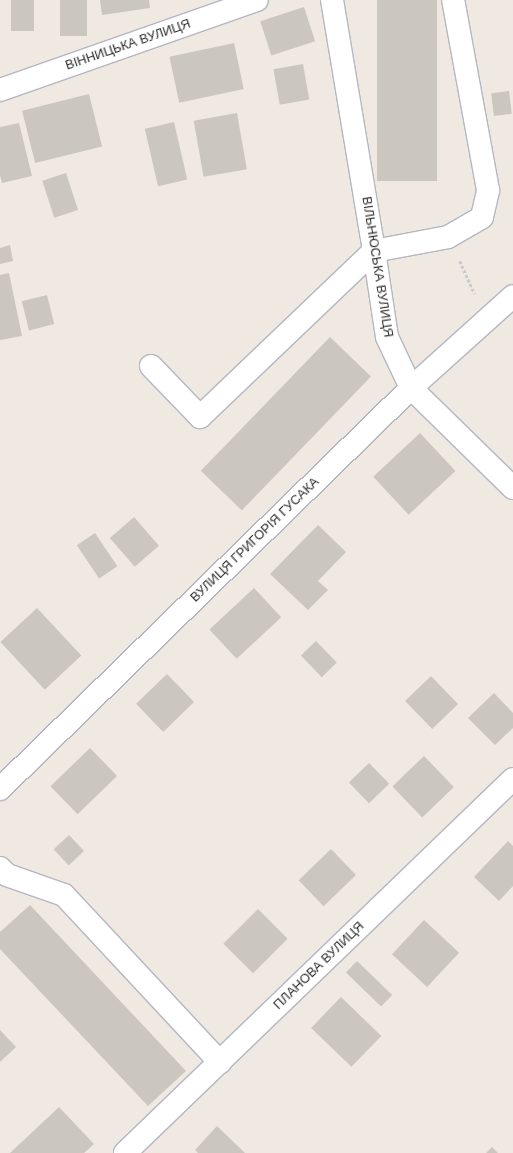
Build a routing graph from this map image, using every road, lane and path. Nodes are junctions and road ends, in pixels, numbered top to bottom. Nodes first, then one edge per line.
1 (257, 0) edge
2 (332, 0) edge
3 (453, 0) edge
4 (0, 90) edge
5 (448, 237) junction
6 (374, 251) junction
7 (513, 296) edge
8 (487, 320) junction
9 (152, 366) dead end
10 (411, 388) junction
11 (513, 488) edge
12 (513, 779) edge
13 (0, 788) edge
14 (0, 868) edge
15 (220, 1062) junction
16 (125, 1153) edge

1 - 4 street, ВІННИЦЬКА ВУЛИЦЯ
2 - 6 street, ВІЛЬНЮСЬКА ВУЛИЦЯ
3 - 5 street
5 - 6 street
5 - 8 path
6 - 9 street
6 - 10 street, ВІЛЬНЮСЬКА ВУЛИЦЯ
7 - 8 street, ВУЛИЦЯ ГРИГОРІЯ ГУСАКА
8 - 10 street, ВУЛИЦЯ ГРИГОРІЯ ГУСАКА
10 - 11 street, ВІЛЬНЮСЬКА ВУЛИЦЯ
10 - 13 street, ВУЛИЦЯ ГРИГОРІЯ ГУСАКА
12 - 15 street, ПЛАНОВА ВУЛИЦЯ
14 - 15 street
15 - 16 street, ПЛАНОВА ВУЛИЦЯ

